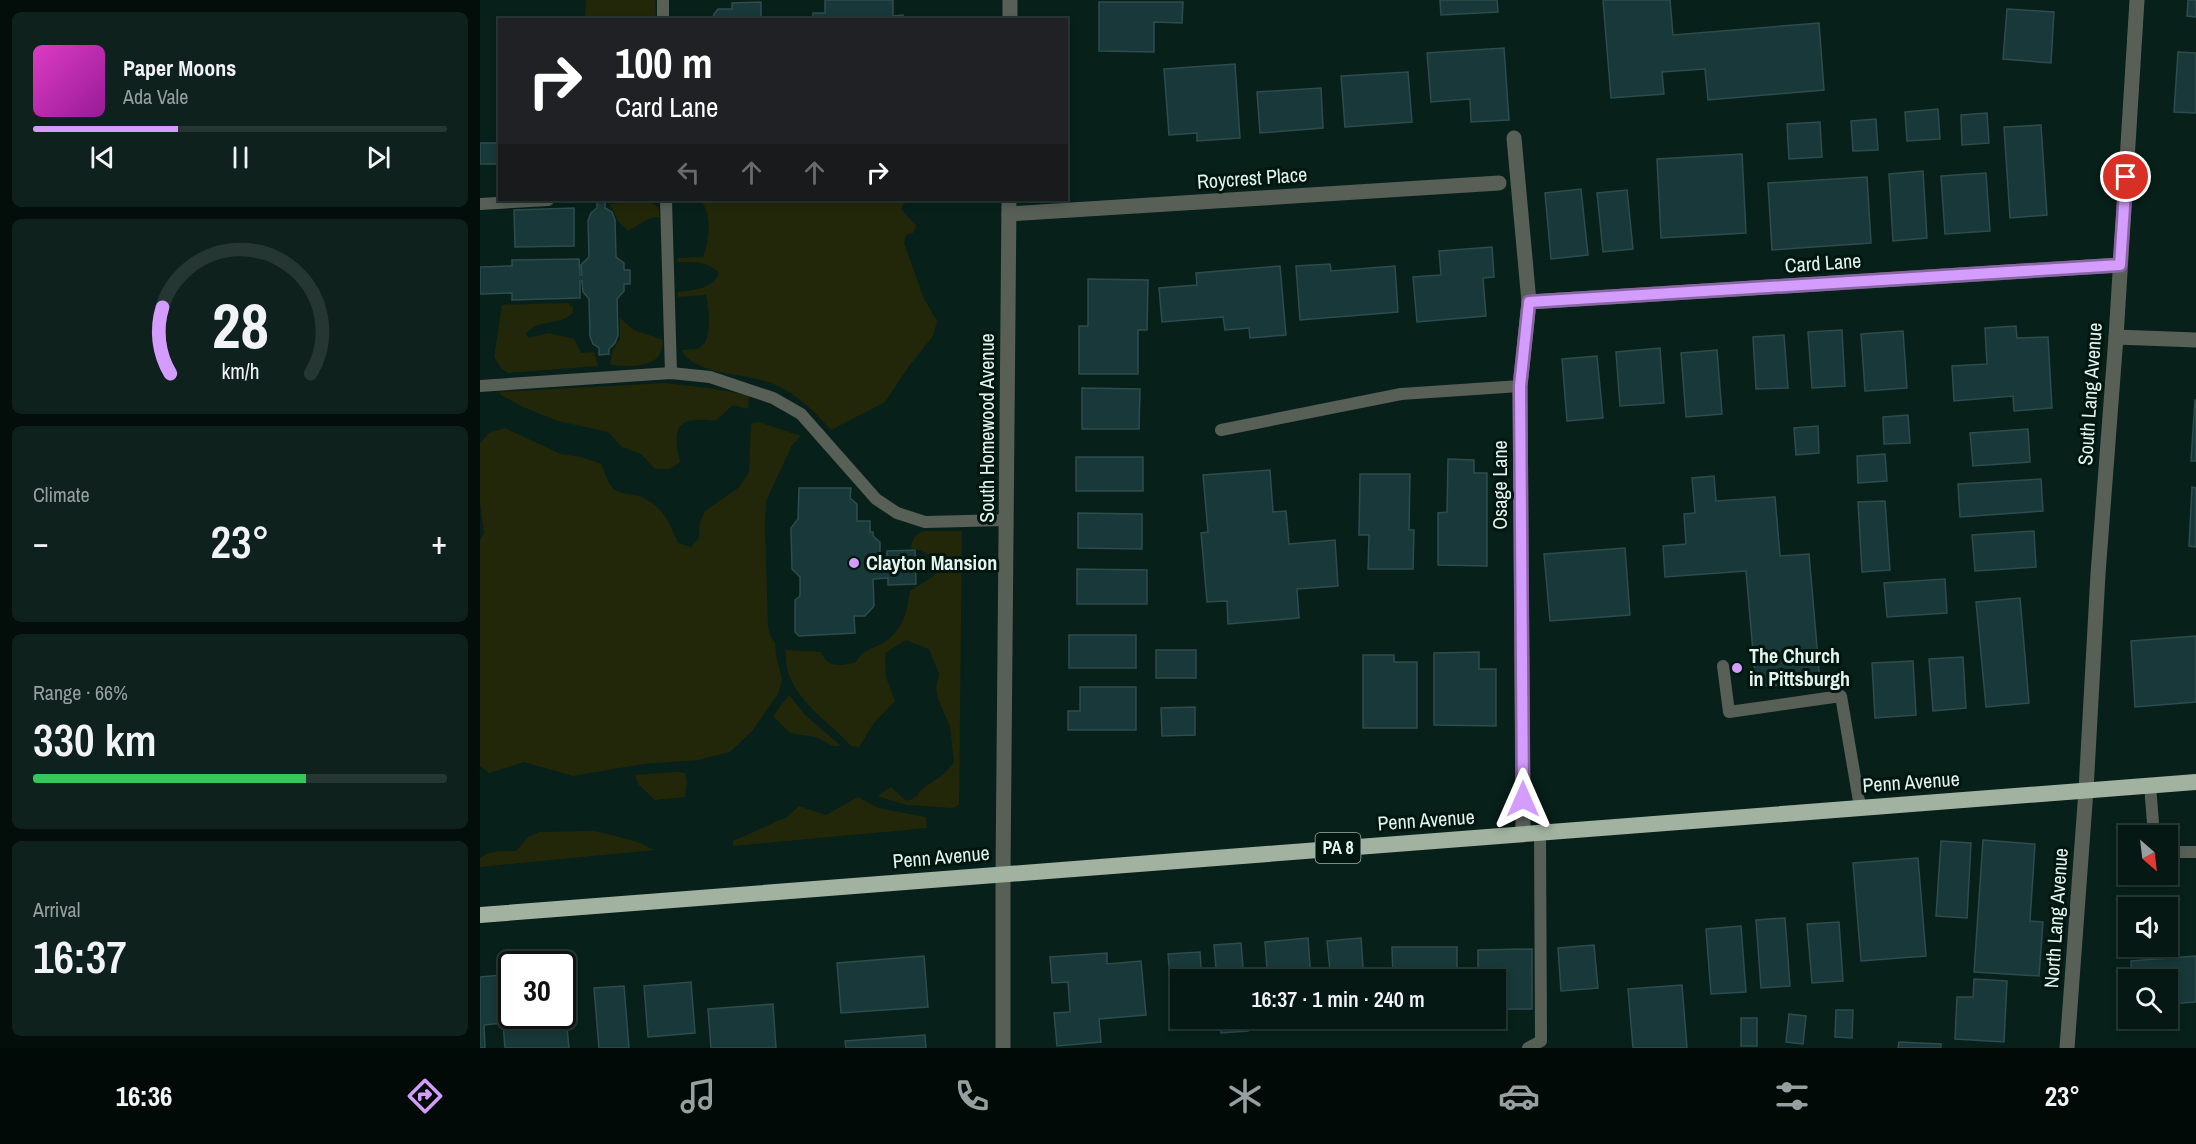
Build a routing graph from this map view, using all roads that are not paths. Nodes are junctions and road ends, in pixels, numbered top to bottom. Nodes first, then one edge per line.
1 (663, 0) edge
2 (1010, 0) edge
3 (2137, 0) edge
4 (663, 18) edge
5 (1010, 18) edge
6 (1514, 138) dead end
7 (1499, 183) dead end
8 (531, 201) edge
9 (666, 201) edge
10 (480, 204) edge
11 (1009, 207) edge
12 (2120, 265) junction
13 (1529, 302) junction
14 (2116, 337) junction
15 (2196, 340) edge
16 (671, 373) junction
17 (480, 386) edge
18 (1520, 386) junction
19 (1221, 430) dead end
20 (1007, 520) junction
21 (1723, 666) dead end
22 (2196, 782) edge
23 (2150, 786) junction
24 (2086, 790) junction
25 (1860, 807) junction
26 (2153, 825) edge
27 (1540, 832) junction
28 (1522, 833) junction
29 (2178, 852) edge
30 (2196, 852) edge
31 (1003, 873) junction
32 (480, 915) edge
33 (1003, 1048) edge
34 (1528, 1048) edge
35 (2067, 1048) edge

1 - 4 lane
2 - 5 street
3 - 12 street, South Lang Avenue
6 - 13 street, Osage Lane
7 - 11 street, Roycrest Place
8 - 10 lane
9 - 16 lane
11 - 20 street, South Homewood Avenue
12 - 13 street, Card Lane
12 - 14 street, South Lang Avenue
13 - 18 street, Osage Lane
14 - 15 street
14 - 24 street, South Lang Avenue
16 - 17 lane
16 - 20 lane
18 - 19 lane
18 - 28 street, Osage Lane
20 - 31 street, South Homewood Avenue
21 - 25 lane
22 - 23 highway, Penn Avenue / PA 8
23 - 24 highway, Penn Avenue / PA 8
23 - 26 lane
24 - 25 highway, Penn Avenue / PA 8
24 - 35 street, North Lang Avenue
25 - 27 highway, Penn Avenue / PA 8
27 - 28 highway, Penn Avenue / PA 8
27 - 34 lane
28 - 31 highway, Penn Avenue / PA 8
29 - 30 lane
31 - 32 highway, Penn Avenue / PA 8
31 - 33 street, South Homewood Avenue

